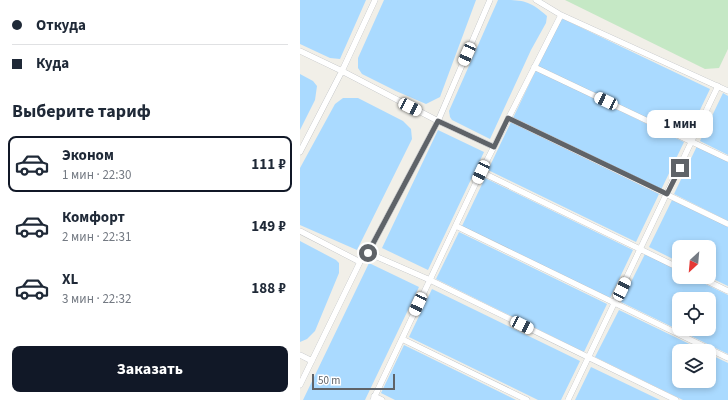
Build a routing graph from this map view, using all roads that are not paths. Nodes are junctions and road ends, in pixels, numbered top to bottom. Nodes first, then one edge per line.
1 (375, 0) edge
2 (490, 0) edge
3 (536, 0) edge
4 (560, 15) junction
5 (300, 51) edge
6 (534, 67) junction
7 (342, 71) junction
8 (718, 86) junction
9 (728, 91) edge
10 (508, 118) junction
11 (438, 121) junction
12 (692, 142) junction
13 (494, 147) junction
14 (300, 152) edge
15 (728, 159) edge
16 (481, 172) junction
17 (667, 194) junction
18 (728, 224) edge
19 (456, 226) junction
20 (300, 231) edge
21 (641, 249) junction
22 (368, 253) junction
23 (360, 262) junction
24 (672, 264) edge
25 (430, 280) junction
26 (714, 284) edge
27 (728, 291) edge
28 (615, 302) junction
29 (402, 339) junction
30 (300, 355) edge
31 (588, 358) junction
32 (728, 358) edge
33 (312, 361) junction
34 (300, 385) edge
35 (373, 398) edge
36 (382, 400) edge
37 (527, 400) edge
38 (568, 400) edge
39 (676, 400) edge

1 - 7 lane
2 - 11 lane
3 - 4 lane
4 - 6 lane
4 - 8 lane
5 - 7 lane
6 - 10 lane
6 - 12 lane
7 - 11 lane
7 - 14 lane
8 - 9 lane
8 - 12 lane
10 - 13 lane
10 - 17 lane
11 - 13 lane
11 - 22 lane
12 - 15 lane
12 - 17 lane
13 - 16 lane
16 - 19 lane
16 - 21 lane
17 - 18 lane
17 - 21 lane
19 - 25 lane
19 - 28 lane
20 - 23 lane
21 - 24 lane
21 - 28 lane
22 - 23 lane
22 - 25 lane
23 - 33 lane
25 - 29 lane
25 - 31 lane
26 - 27 lane
28 - 31 lane
28 - 32 lane
29 - 35 lane
29 - 37 lane
30 - 33 lane
31 - 38 lane
31 - 39 lane
33 - 34 lane
35 - 36 lane

